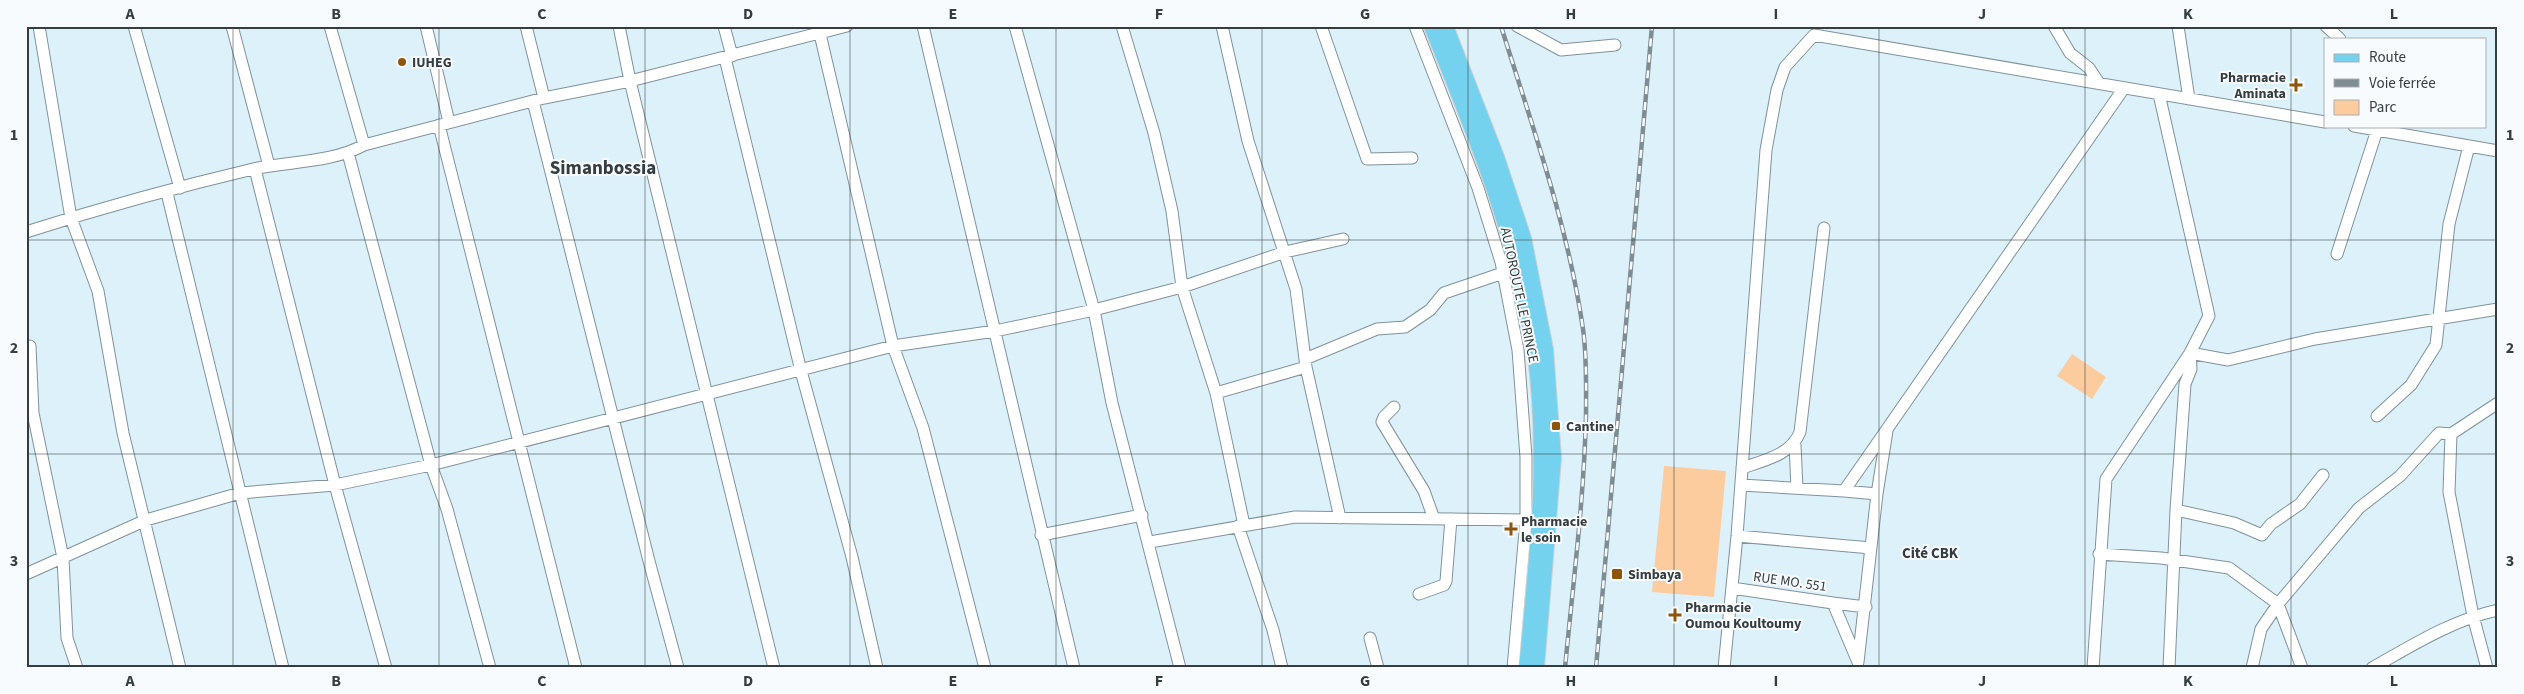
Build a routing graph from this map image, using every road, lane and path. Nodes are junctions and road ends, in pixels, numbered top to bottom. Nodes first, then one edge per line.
1 (39, 26) edge
2 (134, 26) edge
3 (232, 26) edge
4 (330, 26) edge
5 (426, 26) edge
6 (526, 26) edge
7 (619, 26) edge
8 (724, 26) edge
9 (848, 26) edge
10 (923, 26) edge
11 (1015, 26) edge
12 (1122, 26) edge
13 (1222, 26) edge
14 (1321, 26) edge
15 (1415, 26) edge
16 (1431, 26) edge
17 (1446, 26) edge
18 (1517, 26) edge
19 (2054, 26) edge
20 (2178, 26) edge
21 (2326, 26) edge
22 (1816, 31) edge
23 (820, 34) junction
24 (2339, 38) edge
25 (1615, 45) dead end
26 (728, 57) junction
27 (630, 80) junction
28 (2099, 83) junction
29 (2124, 88) junction
30 (2159, 94) junction
31 (539, 99) junction
32 (2189, 99) junction
33 (2324, 122) edge
34 (444, 124) junction
35 (2366, 128) edge
36 (2377, 130) junction
37 (364, 145) junction
38 (2470, 146) junction
39 (2498, 151) edge
40 (348, 153) junction
41 (1412, 158) dead end
42 (269, 166) junction
43 (255, 169) junction
44 (180, 188) junction
45 (167, 193) junction
46 (72, 218) junction
47 (1824, 228) dead end
48 (26, 232) edge
49 (1344, 240) dead end
50 (1285, 252) junction
51 (2337, 254) dead end
52 (1503, 274) junction
53 (1182, 287) junction
54 (2498, 309) edge
55 (1094, 310) junction
56 (2439, 317) junction
57 (995, 331) junction
58 (30, 346) dead end
59 (893, 346) junction
60 (2190, 353) junction
61 (1305, 363) junction
62 (801, 370) junction
63 (1216, 393) junction
64 (706, 396) junction
65 (2498, 403) edge
66 (1394, 407) dead end
67 (2377, 416) dead end
68 (614, 419) junction
69 (1888, 427) junction
70 (2451, 434) junction
71 (520, 444) junction
72 (1795, 445) junction
73 (431, 465) junction
74 (1742, 468) junction
75 (2323, 475) dead end
76 (335, 485) junction
77 (1741, 485) junction
78 (1797, 488) junction
79 (1844, 491) junction
80 (240, 493) junction
81 (1877, 494) junction
82 (2176, 510) junction
83 (1142, 515) junction
84 (1340, 518) junction
85 (1434, 519) junction
86 (1450, 519) junction
87 (146, 520) junction
88 (1532, 520) junction
89 (1241, 525) junction
90 (1041, 534) junction
91 (1737, 536) junction
92 (1150, 542) junction
93 (1871, 548) junction
94 (2099, 554) junction
95 (63, 558) junction
96 (2173, 560) junction
97 (26, 574) edge
98 (1732, 588) junction
99 (1419, 594) dead end
100 (1833, 603) junction
101 (2278, 604) junction
102 (1866, 607) junction
103 (2498, 610) edge
104 (2473, 616) junction
105 (1370, 638) dead end
106 (1859, 665) edge
107 (77, 668) edge
108 (180, 668) edge
109 (283, 668) edge
110 (386, 668) edge
111 (490, 668) edge
112 (576, 668) edge
113 (678, 668) edge
114 (774, 668) edge
115 (877, 668) edge
116 (984, 668) edge
117 (1074, 668) edge
118 (1180, 668) edge
119 (1282, 668) edge
120 (1378, 668) edge
121 (1513, 668) edge
122 (1526, 668) edge
123 (1537, 668) edge
124 (1724, 668) edge
125 (2093, 668) edge
126 (2169, 668) edge
127 (2252, 668) edge
128 (2302, 668) edge
129 (2372, 668) edge
130 (2487, 668) edge

1 - 46 street
2 - 44 street
3 - 42 street
4 - 37 street
5 - 34 street
6 - 31 street
7 - 27 street
8 - 26 street
9 - 23 street
10 - 57 street
11 - 55 street
12 - 53 street
13 - 50 street
14 - 41 street
15 - 52 street
16 - 88 main road, AUTOROUTE LE PRINCE
17 - 123 main road, AUTOROUTE LE PRINCE
18 - 25 street
19 - 28 street
20 - 32 street
21 - 24 street
22 - 28 street
22 - 74 street
23 - 26 street
23 - 59 street
26 - 27 street
26 - 62 street
27 - 31 street
27 - 64 street
28 - 29 street
29 - 30 street
29 - 69 street
30 - 32 street
30 - 60 street
31 - 34 street
31 - 68 street
32 - 33 street
34 - 37 street
34 - 71 street
35 - 36 street
36 - 38 street
36 - 51 street
37 - 40 street
38 - 39 street
38 - 56 street
40 - 42 street
40 - 73 street
42 - 43 street
43 - 44 street
43 - 76 street
44 - 45 street
45 - 46 street
45 - 80 street
46 - 48 street
46 - 87 street
47 - 72 street
49 - 50 street
50 - 53 street
50 - 61 street
52 - 61 street
52 - 88 street
53 - 55 street
53 - 63 street
54 - 56 street
55 - 57 street
55 - 83 street
56 - 60 street
56 - 67 street
57 - 59 street
57 - 90 street
58 - 95 street
59 - 62 street
59 - 116 street
60 - 82 street
60 - 94 street
61 - 63 street
61 - 84 street
62 - 64 street
62 - 115 street
63 - 89 street
64 - 68 street
64 - 114 street
65 - 70 street
66 - 85 street
68 - 71 street
68 - 113 street
69 - 79 street
69 - 81 street
70 - 101 street
70 - 104 street
71 - 73 street
71 - 112 street
72 - 74 street
72 - 78 street
73 - 76 street
73 - 111 street
74 - 77 street
75 - 82 street
76 - 80 street
76 - 110 street
77 - 78 street
77 - 91 street
78 - 79 street
79 - 81 street
80 - 87 street
80 - 109 street
81 - 93 street
82 - 96 street
83 - 90 street
83 - 92 street
84 - 85 street
84 - 89 street
85 - 86 street
86 - 88 street
86 - 99 street
87 - 95 street
87 - 108 street
88 - 121 street
88 - 122 main road, AUTOROUTE LE PRINCE
89 - 92 street
89 - 119 street
90 - 117 street
91 - 93 street
91 - 98 street
92 - 118 street
93 - 102 street
94 - 96 street
94 - 125 street
95 - 97 street
95 - 107 street
96 - 101 street
96 - 126 street
98 - 100 street, RUE MO. 551
98 - 124 street
100 - 102 street
100 - 106 street, RUE MO. 551
101 - 127 street
101 - 128 street
102 - 106 street
103 - 104 street
104 - 129 street
104 - 130 street
105 - 120 street

